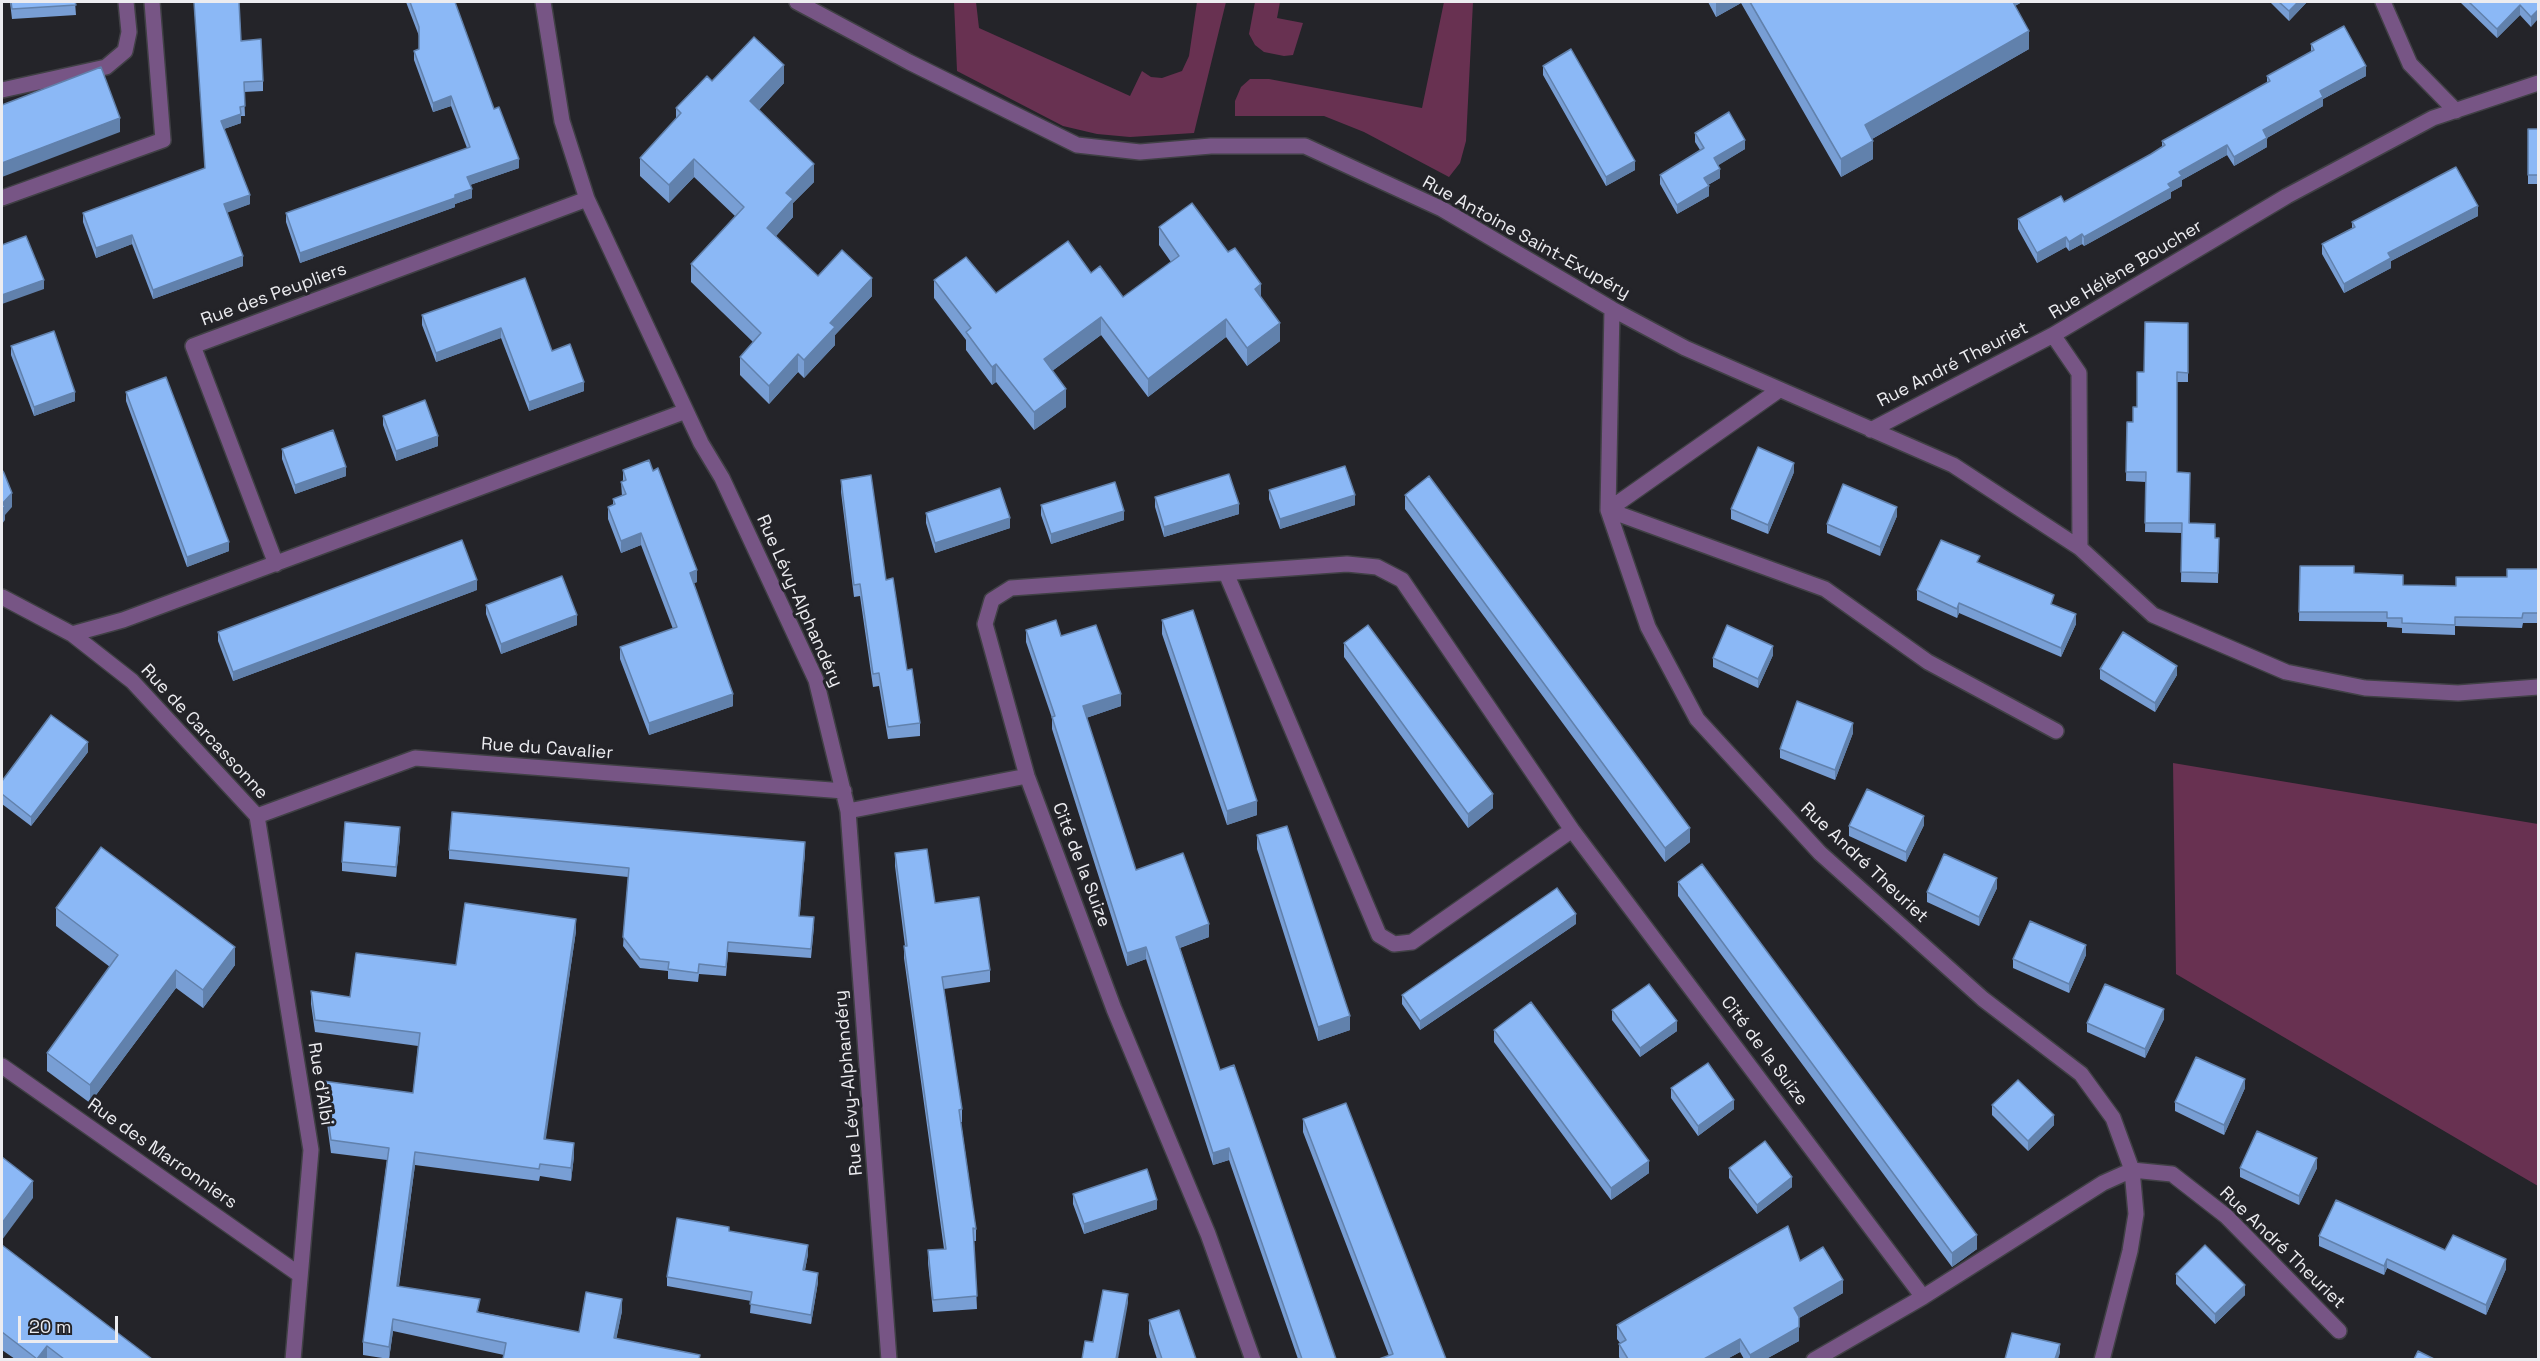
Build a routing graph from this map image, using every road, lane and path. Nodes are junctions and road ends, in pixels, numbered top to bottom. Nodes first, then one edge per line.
1 (126, 2) edge
2 (152, 2) edge
3 (543, 2) edge
4 (797, 2) edge
5 (2383, 2) edge
6 (2538, 83) edge
7 (2, 90) edge
8 (2456, 111) junction
9 (2, 198) edge
10 (587, 199) junction
11 (1612, 309) junction
12 (2053, 335) junction
13 (1779, 390) junction
14 (686, 411) junction
15 (1871, 430) junction
16 (1608, 510) junction
17 (2080, 548) junction
18 (276, 564) junction
19 (1226, 573) junction
20 (2, 597) edge
21 (72, 634) junction
22 (2538, 687) edge
23 (2056, 731) dead end
24 (1027, 776) junction
25 (844, 791) junction
26 (848, 811) junction
27 (257, 816) junction
28 (1572, 830) junction
29 (2, 1066) edge
30 (2132, 1170) junction
31 (300, 1275) junction
32 (1923, 1297) junction
33 (2339, 1331) dead end
34 (293, 1359) edge
35 (889, 1359) edge
36 (1253, 1359) edge
37 (1814, 1359) edge
38 (2102, 1359) edge

1 - 7 street
2 - 9 street
3 - 10 street, Rue Lévy-Alphandéry
4 - 11 street, Rue Antoine Saint-Exupéry
5 - 8 street
6 - 8 street, Rue Hélène Boucher
8 - 12 street, Rue Hélène Boucher
10 - 14 street, Rue Lévy-Alphandéry
10 - 18 street, Rue des Peupliers
11 - 13 street, Rue Antoine Saint-Exupéry
11 - 16 street, Rue André Theuriet
12 - 15 street, Rue André Theuriet
12 - 17 street, Rue Hélène Boucher
13 - 15 street, Rue Antoine Saint-Exupéry
13 - 16 street
14 - 18 street
14 - 25 street, Rue Lévy-Alphandéry
15 - 17 street, Rue Antoine Saint-Exupéry
16 - 23 street
16 - 30 street, Rue André Theuriet
17 - 22 street
18 - 21 street
19 - 24 street, Cité de la Suize
19 - 28 street, Cité de la Suize
19 - 28 street
20 - 21 street, Rue de Carcassonne
21 - 27 street, Rue de Carcassonne
24 - 26 street
24 - 36 street, Cité de la Suize
25 - 26 street, Rue Lévy-Alphandéry
25 - 27 street, Rue du Cavalier
26 - 35 street, Rue Lévy-Alphandéry
27 - 31 street, Rue d'Albi
28 - 32 street, Cité de la Suize
29 - 31 street, Rue des Marronniers
30 - 32 street
30 - 33 street, Rue André Theuriet
30 - 38 street, Rue André Theuriet
31 - 34 street, Rue d'Albi
32 - 37 street

